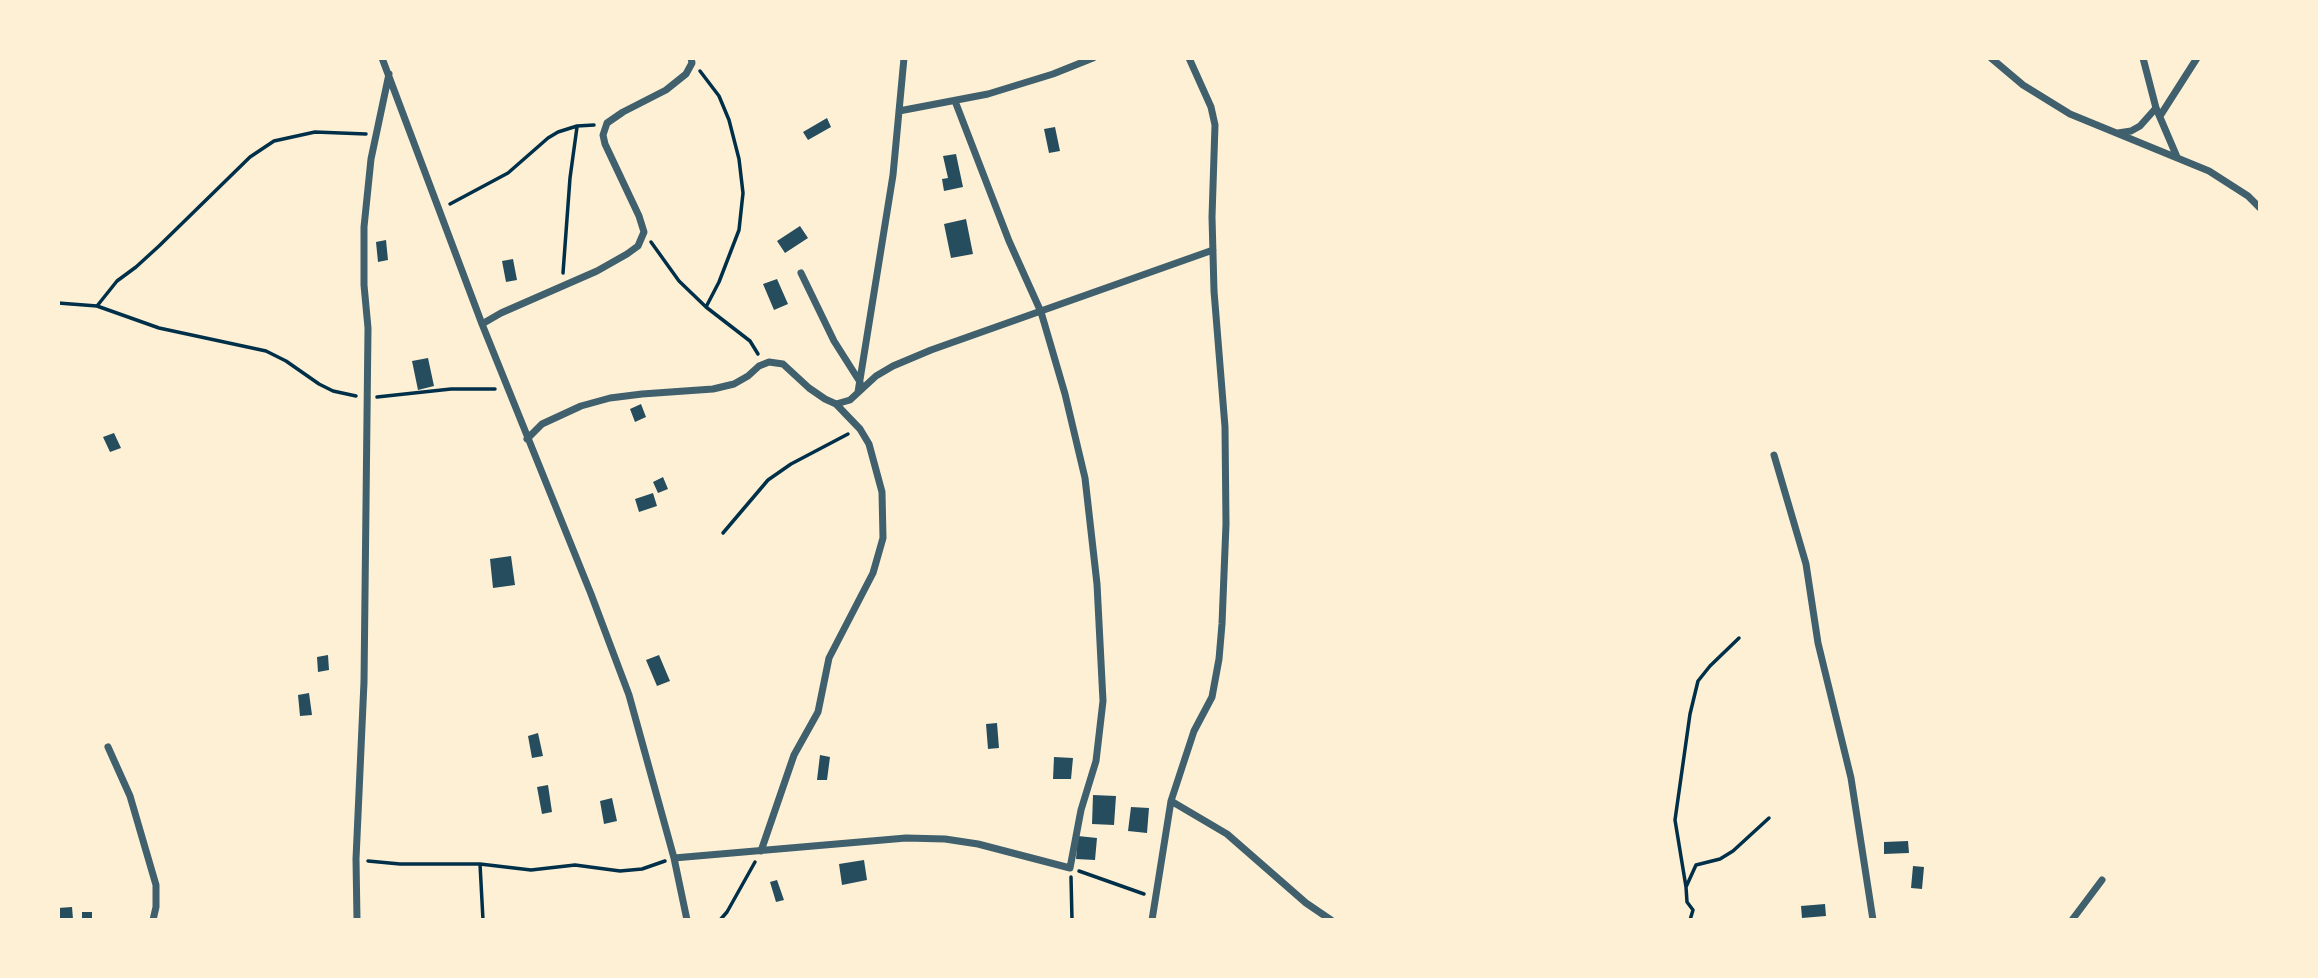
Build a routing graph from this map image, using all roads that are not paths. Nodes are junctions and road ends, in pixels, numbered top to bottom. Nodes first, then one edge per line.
1 (382, 58) edge
2 (904, 58) edge
3 (1094, 58) edge
4 (1189, 58) edge
5 (1991, 58) edge
6 (2143, 58) edge
7 (2197, 58) edge
8 (691, 60) edge
9 (389, 74) junction
10 (955, 101) junction
11 (899, 111) junction
12 (2158, 112) junction
13 (2116, 134) junction
14 (2177, 157) junction
15 (2260, 208) edge
16 (1213, 250) junction
17 (801, 273) dead end
18 (1041, 312) junction
19 (482, 324) junction
20 (860, 382) junction
21 (858, 393) junction
22 (836, 404) junction
23 (527, 439) junction
24 (1774, 455) dead end
25 (108, 747) dead end
26 (1171, 801) junction
27 (761, 851) junction
28 (674, 858) junction
29 (2102, 880) dead end
30 (153, 920) edge
31 (356, 920) edge
32 (687, 920) edge
33 (1152, 920) edge
34 (1331, 920) edge
35 (1873, 920) edge
36 (2071, 920) edge

1 - 9 street
2 - 11 street
3 - 10 street
4 - 16 street
5 - 13 street
6 - 12 street
7 - 12 street
8 - 19 street
9 - 19 street
9 - 31 street
10 - 11 street
10 - 18 street
11 - 20 street
12 - 13 street
12 - 14 street
13 - 14 street
14 - 15 street
16 - 18 street
16 - 26 street
17 - 20 street
18 - 21 street
18 - 27 street
19 - 23 street
20 - 21 street
21 - 22 street
22 - 23 street
22 - 27 street
23 - 28 street
24 - 35 street
25 - 30 street
26 - 33 street
26 - 34 street
27 - 28 street
28 - 32 street
29 - 36 street

